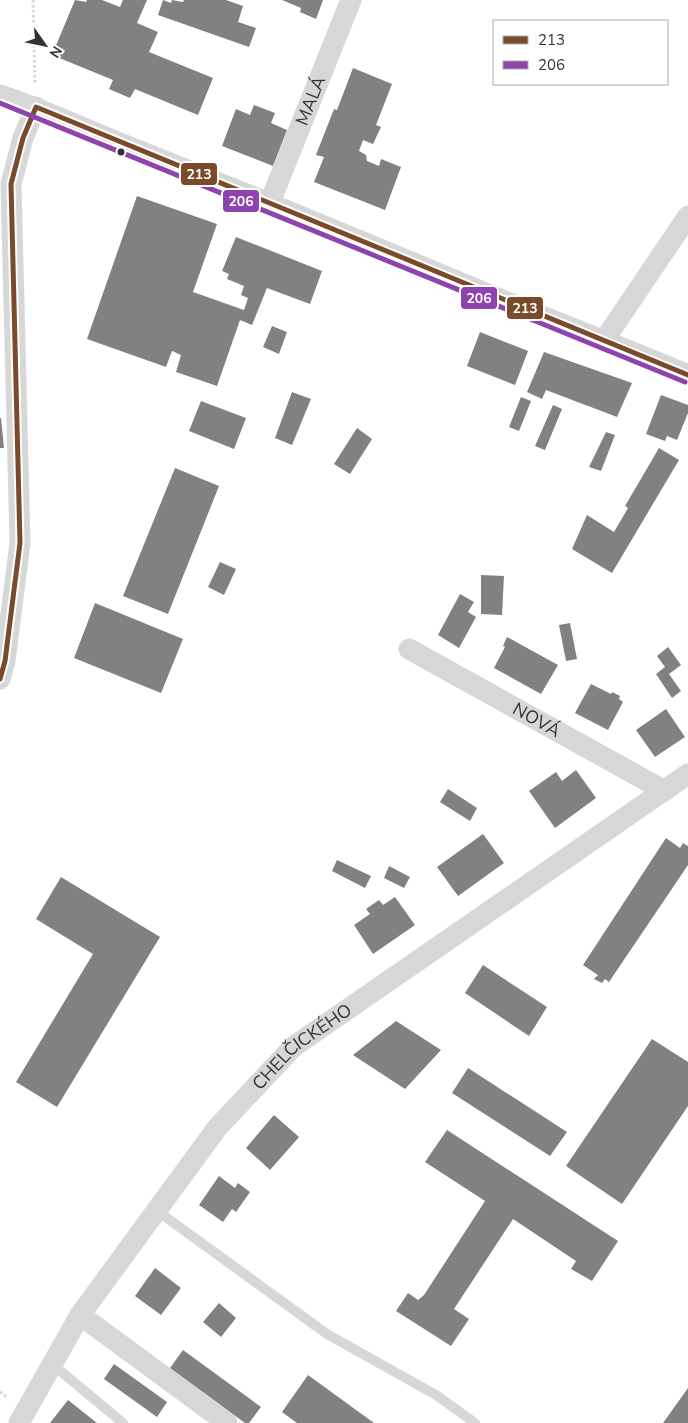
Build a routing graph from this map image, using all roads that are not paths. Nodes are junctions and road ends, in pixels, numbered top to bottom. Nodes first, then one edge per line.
1 (351, 0) edge
2 (0, 95) edge
3 (36, 107) junction
4 (270, 202) junction
5 (688, 216) edge
6 (604, 339) junction
7 (688, 375) edge
8 (6, 590) edge
9 (409, 649) dead end
10 (0, 679) edge
11 (688, 774) edge
12 (665, 791) junction
13 (156, 1210) junction
14 (80, 1315) junction
15 (52, 1364) junction
16 (18, 1423) edge
17 (123, 1423) edge
18 (227, 1423) edge
19 (475, 1423) edge

1 - 4 street, MALÁ
2 - 3 street
3 - 4 street
3 - 8 street
4 - 6 street
5 - 6 street
6 - 7 street
8 - 10 street
9 - 12 street, NOVÁ
11 - 12 street, CHELČICKÉHO
12 - 13 street, CHELČICKÉHO
13 - 14 street, CHELČICKÉHO
13 - 19 lane
14 - 15 street, CHELČICKÉHO
14 - 18 street
15 - 16 street, CHELČICKÉHO
15 - 17 lane

